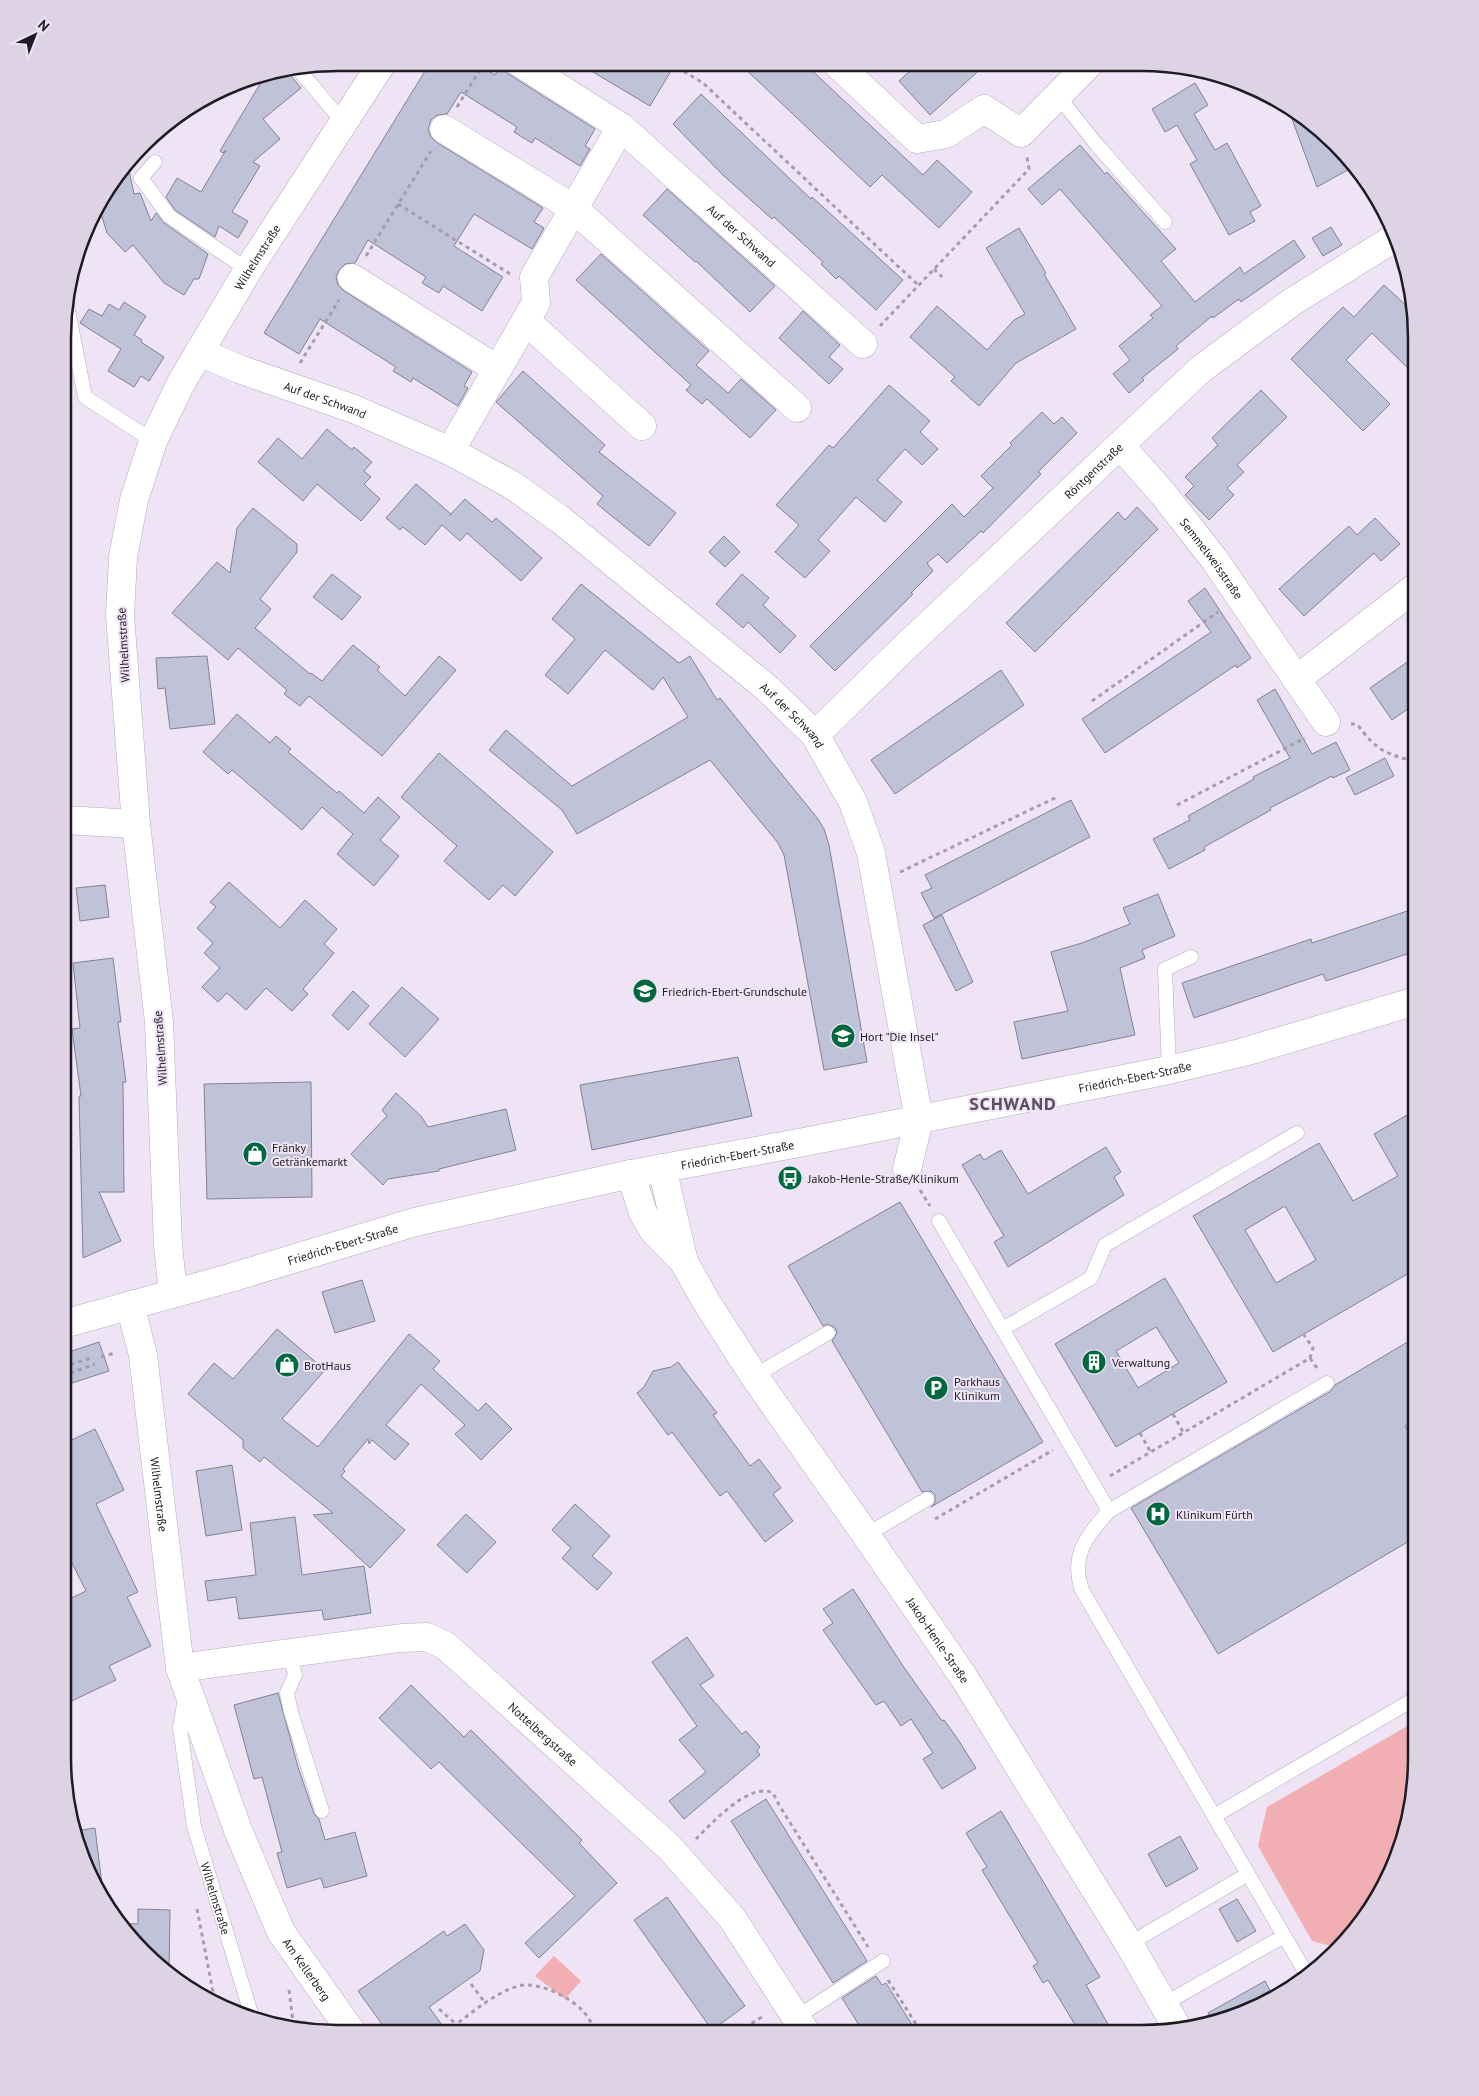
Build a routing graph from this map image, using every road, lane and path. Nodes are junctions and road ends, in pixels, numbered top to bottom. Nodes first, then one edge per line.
1 (377, 71) edge
2 (479, 71) edge
3 (533, 71) edge
4 (682, 71) edge
5 (844, 71) edge
6 (1082, 71) edge
7 (302, 74) edge
8 (1058, 96) junction
9 (344, 123) junction
10 (621, 127) junction
11 (444, 129) junction
12 (1021, 133) junction
13 (155, 162) dead end
14 (398, 204) junction
15 (573, 208) junction
16 (1165, 222) dead end
17 (1389, 241) edge
18 (934, 269) junction
19 (248, 270) junction
20 (942, 277) dead end
21 (352, 278) junction
22 (918, 285) junction
23 (535, 290) junction
24 (526, 321) junction
25 (72, 328) edge
26 (863, 344) joint
27 (199, 352) junction
28 (497, 369) junction
29 (286, 386) junction
30 (797, 408) dead end
31 (642, 426) dead end
32 (153, 441) junction
33 (1120, 445) junction
34 (450, 451) junction
35 (1408, 593) edge
36 (1240, 597) junction
37 (1296, 679) junction
38 (1092, 702) dead end
39 (1326, 722) junction
40 (815, 735) junction
41 (1408, 760) edge
42 (1057, 797) dead end
43 (1177, 805) dead end
44 (71, 820) edge
45 (136, 824) junction
46 (875, 878) junction
47 (1191, 958) dead end
48 (1408, 1003) edge
49 (1169, 1070) junction
50 (919, 1120) junction
51 (1297, 1133) dead end
52 (662, 1168) junction
53 (907, 1169) joint
54 (631, 1174) junction
55 (939, 1221) joint
56 (684, 1262) junction
57 (173, 1293) junction
58 (130, 1305) junction
59 (71, 1322) edge
60 (1004, 1328) junction
61 (828, 1333) dead end
62 (1304, 1335) dead end
63 (119, 1351) dead end
64 (91, 1358) dead end
65 (101, 1358) dead end
66 (71, 1364) edge
67 (95, 1364) dead end
68 (71, 1373) edge
69 (754, 1376) junction
70 (1327, 1383) dead end
71 (1173, 1414) dead end
72 (1183, 1432) junction
73 (1140, 1433) dead end
74 (1068, 1441) junction
75 (1150, 1451) junction
76 (1094, 1485) junction
77 (927, 1499) dead end
78 (1109, 1511) junction
79 (903, 1514) junction
80 (866, 1535) junction
81 (290, 1653) junction
82 (183, 1677) junction
83 (1408, 1703) edge
84 (322, 1811) dead end
85 (1214, 1816) junction
86 (678, 1858) junction
87 (1248, 1874) junction
88 (281, 1932) joint
89 (1284, 1936) junction
90 (1129, 1944) junction
91 (881, 1963) junction
92 (1304, 1969) edge
93 (472, 1984) dead end
94 (486, 2004) junction
95 (1164, 2004) junction
96 (439, 2009) dead end
97 (250, 2010) edge
98 (1174, 2022) edge
99 (456, 2024) joint
100 (347, 2025) edge
101 (592, 2025) edge
102 (802, 2025) edge
103 (917, 2025) edge

1 - 9 street, Wilhelmstraße
2 - 11 path
3 - 10 street, Auf der Schwand
4 - 22 path
5 - 12 street
6 - 8 street
7 - 9 lane
8 - 12 street
8 - 16 lane
9 - 19 street, Wilhelmstraße
10 - 15 street
10 - 26 street, Auf der Schwand
11 - 14 path
11 - 15 street
12 - 18 path
13 - 19 lane
14 - 21 path
14 - 23 path
15 - 23 street
15 - 30 street
17 - 33 street, Röntgenstraße
18 - 20 path
18 - 22 path
19 - 27 street, Wilhelmstraße
21 - 28 street
21 - 29 path
22 - 26 path
23 - 24 street
24 - 28 street
24 - 31 street
25 - 32 lane
27 - 29 street, Auf der Schwand
27 - 32 street, Wilhelmstraße
28 - 34 street
29 - 34 street, Auf der Schwand
32 - 45 street, Wilhelmstraße
33 - 36 street, Semmelweisstraße
33 - 40 street, Röntgenstraße
34 - 40 street, Auf der Schwand
35 - 37 street
36 - 37 street, Semmelweisstraße
36 - 38 path
37 - 39 street, Semmelweisstraße
39 - 41 path
39 - 43 path
40 - 46 street, Auf der Schwand
42 - 46 path
44 - 45 street
45 - 57 street, Wilhelmstraße
46 - 50 street, Auf der Schwand
47 - 49 lane
48 - 49 street, Friedrich-Ebert-Straße
49 - 50 street, Friedrich-Ebert-Straße
50 - 52 street, Friedrich-Ebert-Straße
50 - 53 street
51 - 60 lane
52 - 54 street, Friedrich-Ebert-Straße
52 - 56 street, Jakob-Henle-Straße
53 - 55 path
54 - 56 street, Jakob-Henle-Straße
54 - 57 street, Friedrich-Ebert-Straße
55 - 60 lane
56 - 69 street, Jakob-Henle-Straße
57 - 58 street, Friedrich-Ebert-Straße
58 - 59 street, Friedrich-Ebert-Straße
58 - 82 street, Wilhelmstraße
60 - 74 lane
61 - 69 lane
62 - 72 path
63 - 65 path
64 - 66 path
67 - 68 path
69 - 80 street, Jakob-Henle-Straße
70 - 78 lane
71 - 72 path
72 - 75 path
73 - 75 path
74 - 76 lane
74 - 79 path
75 - 76 path
76 - 78 lane
77 - 79 lane
78 - 85 lane
79 - 80 lane
80 - 90 street, Jakob-Henle-Straße
81 - 82 street, Nottelbergstraße
81 - 84 lane
81 - 86 street, Nottelbergstraße
82 - 88 street, Wilhelmstraße
82 - 97 lane, Wilhelmstraße
83 - 85 lane
85 - 87 lane
86 - 91 path
86 - 102 street, Nottelbergstraße
87 - 89 lane
87 - 90 lane
88 - 100 street, Am Kellerberg
89 - 92 lane
89 - 95 lane
90 - 95 street, Jakob-Henle-Straße
91 - 102 lane
91 - 103 path
93 - 94 path
94 - 99 path
94 - 101 path
95 - 98 street, Jakob-Henle-Straße
96 - 99 path

